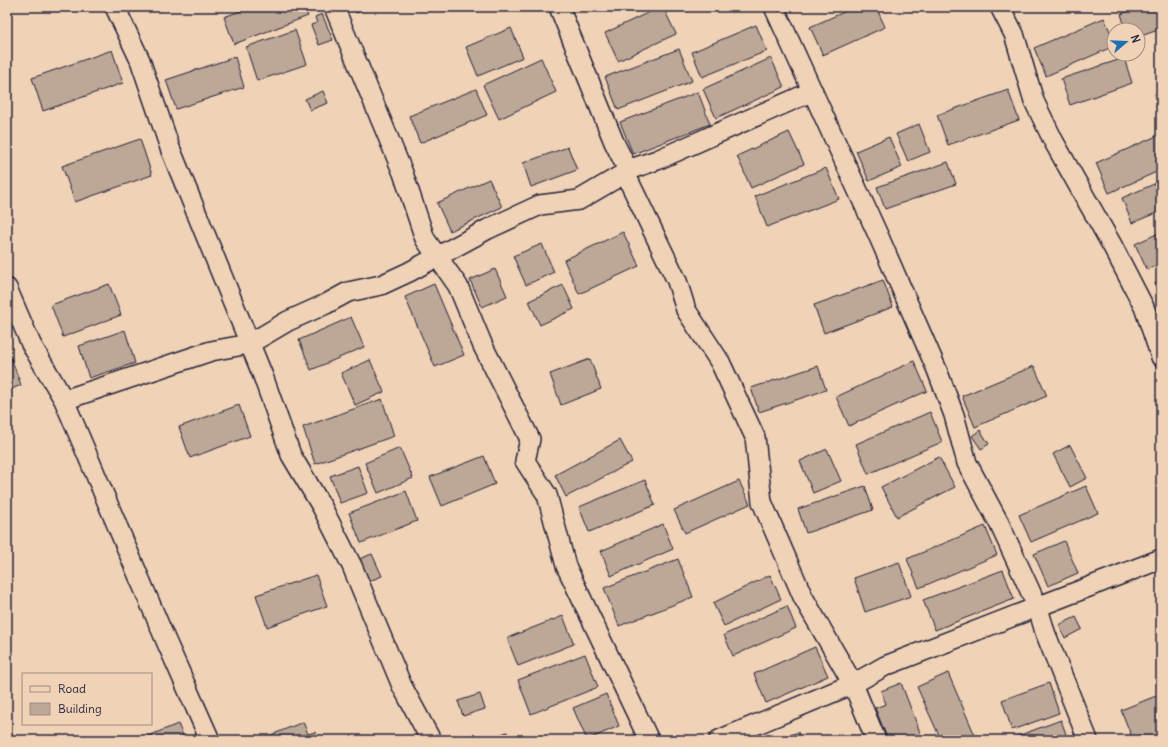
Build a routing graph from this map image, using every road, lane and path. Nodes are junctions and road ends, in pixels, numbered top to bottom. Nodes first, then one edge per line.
1 (115, 7) edge
2 (334, 7) edge
3 (559, 7) edge
4 (774, 7) edge
5 (1000, 7) edge
6 (813, 91) junction
7 (626, 171) junction
8 (436, 258) junction
9 (7, 288) edge
10 (249, 344) junction
11 (1161, 357) edge
12 (64, 400) junction
13 (1161, 559) edge
14 (1038, 608) junction
15 (853, 684) junction
16 (210, 740) edge
17 (431, 740) edge
18 (649, 740) edge
19 (719, 740) edge
20 (876, 740) edge
21 (1088, 740) edge

1 - 10 street
2 - 8 street
3 - 7 street
4 - 6 street
5 - 11 street
6 - 7 street
6 - 14 street
7 - 8 street
7 - 15 street
8 - 10 street
8 - 18 street
9 - 12 street
10 - 12 street
10 - 17 street
12 - 16 street
13 - 14 street
14 - 15 street
14 - 21 street
15 - 19 street
15 - 20 street

